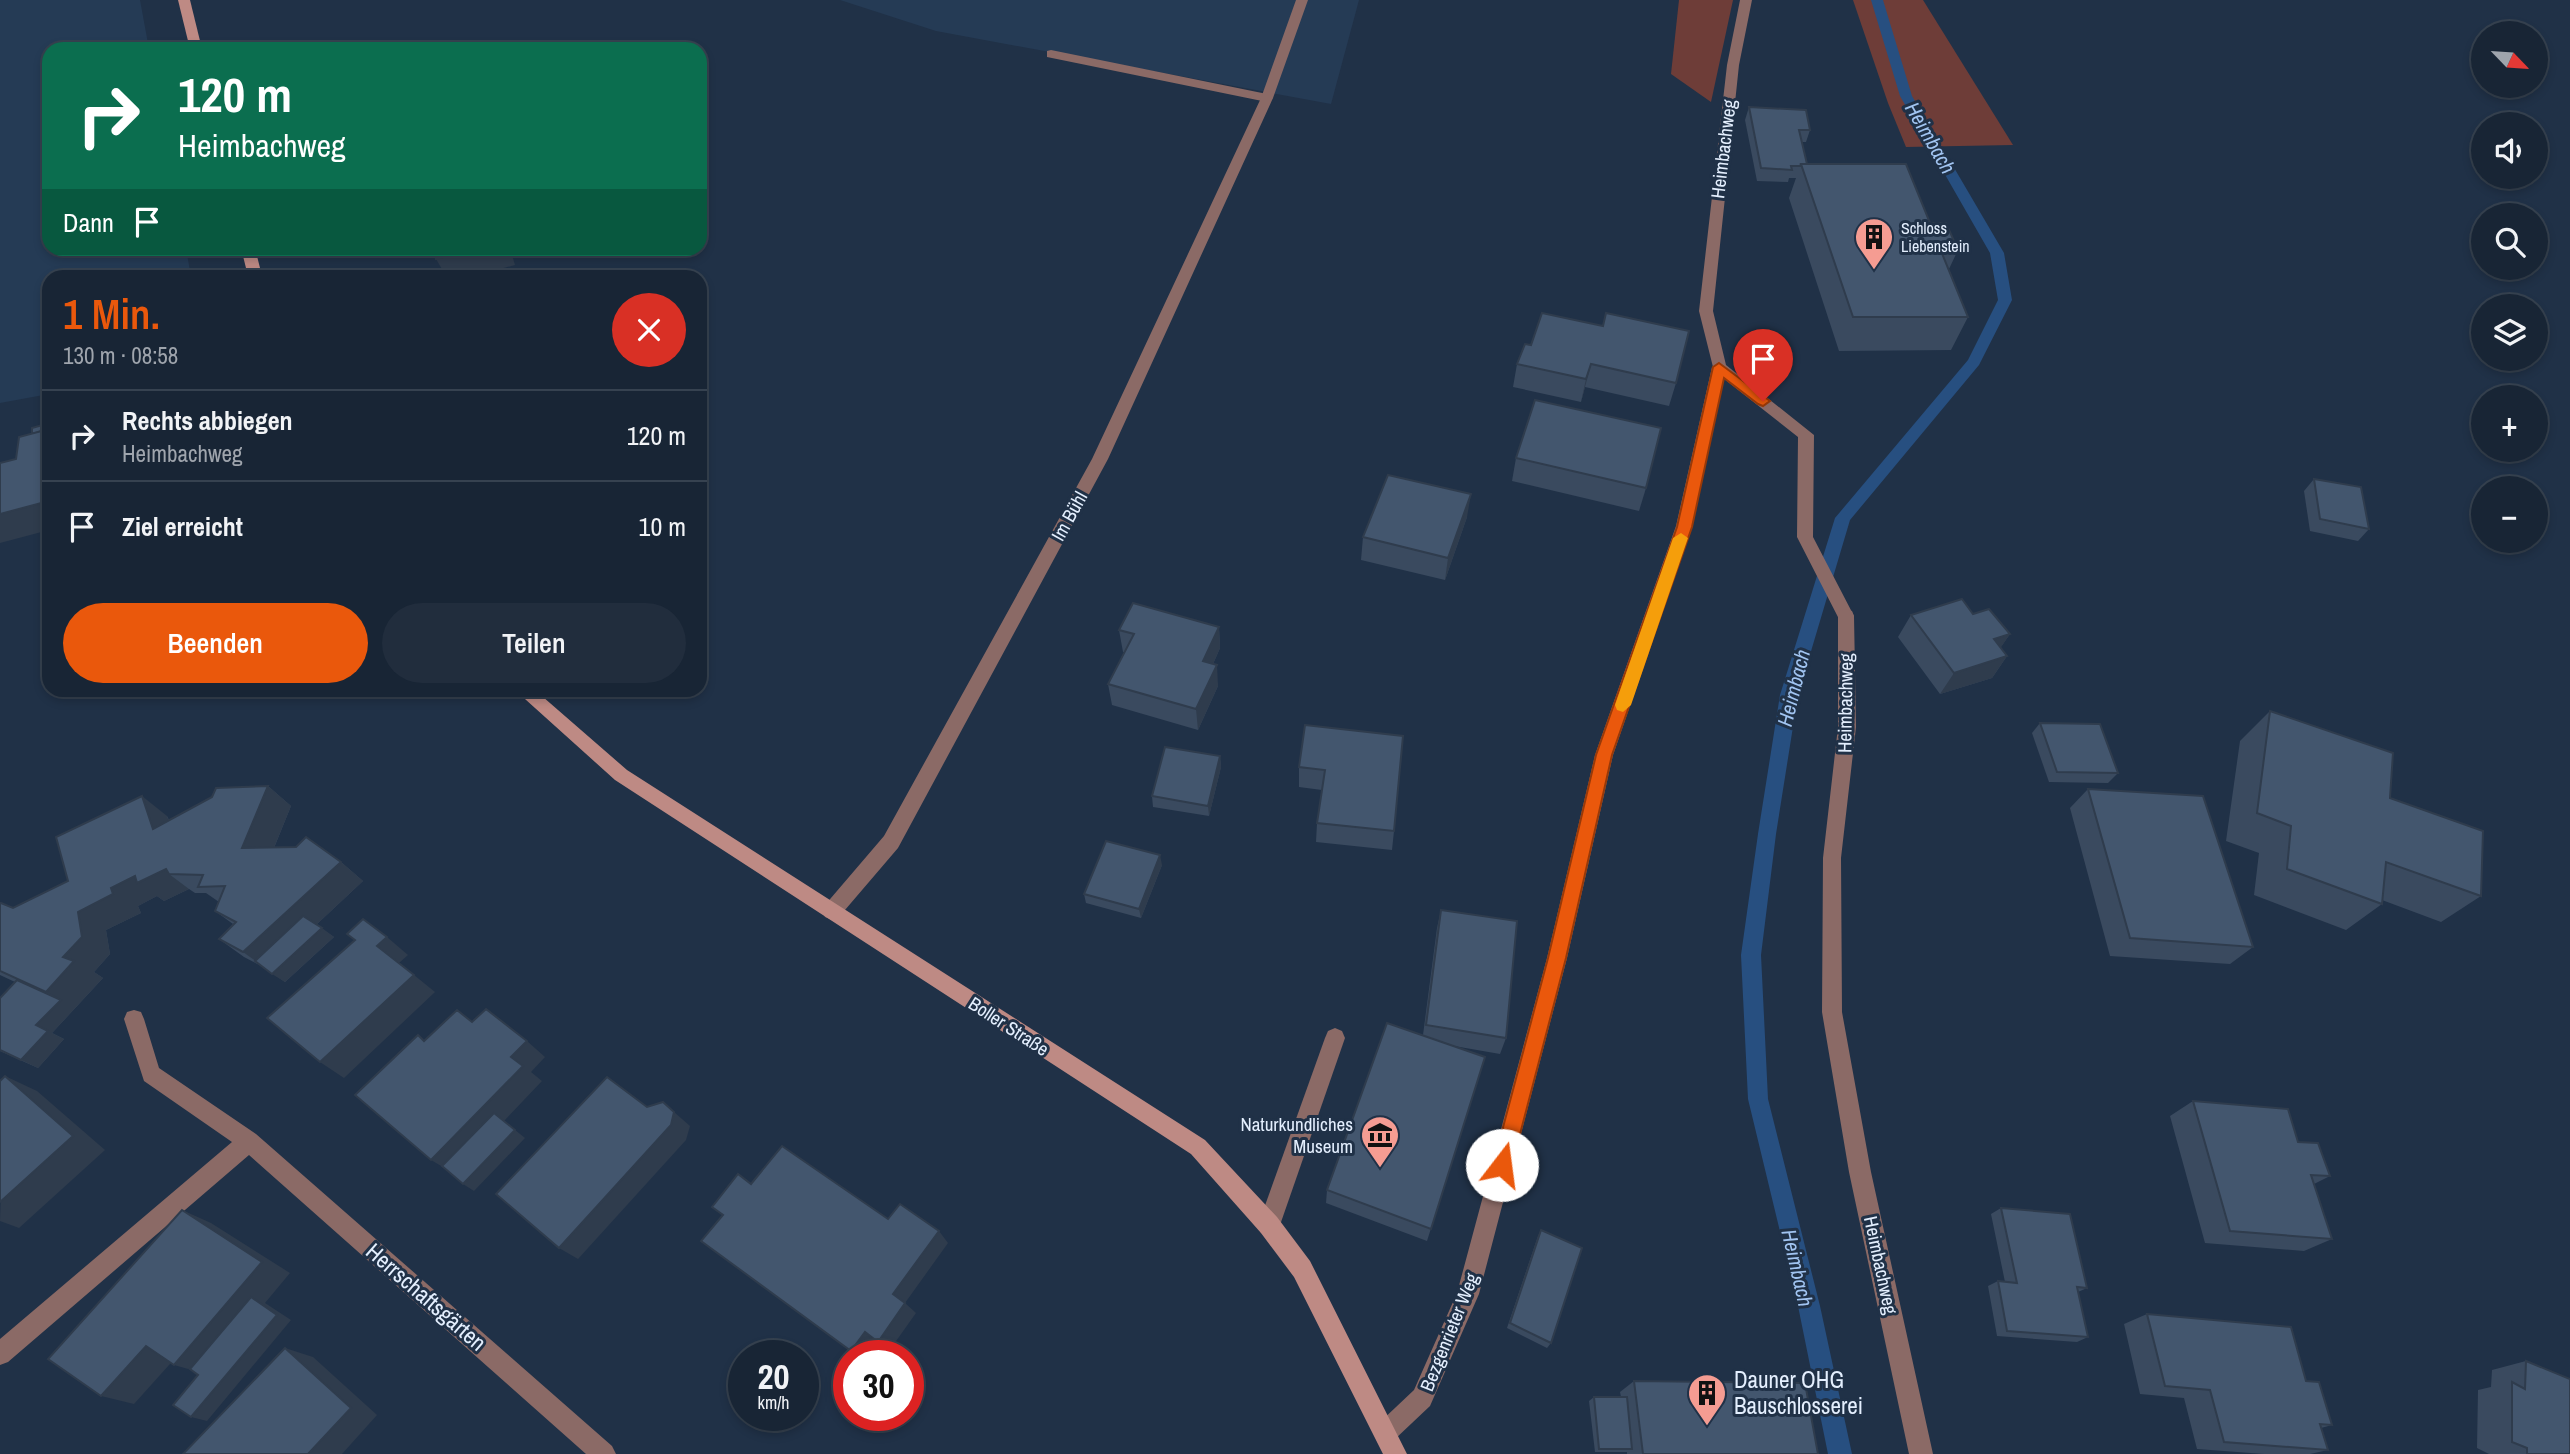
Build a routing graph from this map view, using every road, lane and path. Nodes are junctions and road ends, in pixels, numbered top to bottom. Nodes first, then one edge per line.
1 (184, 0) edge
2 (1302, 0) edge
3 (1746, 0) edge
4 (194, 42) edge
5 (1051, 54) dead end
6 (1268, 98) junction
7 (1719, 367) junction
8 (532, 697) edge
9 (832, 911) junction
10 (134, 1019) dead end
11 (1335, 1038) dead end
12 (249, 1141) junction
13 (1269, 1225) junction
14 (0, 1354) edge
15 (1391, 1443) edge
16 (604, 1454) edge
17 (1921, 1454) edge

1 - 4 main road
2 - 6 street, Im Bühl
3 - 7 street, Heimbachweg
5 - 6 street
6 - 9 street, Im Bühl
7 - 15 street, Bezgenrieter Weg
7 - 17 street, Heimbachweg
8 - 9 main road, Boller Straße
9 - 13 main road, Boller Straße
10 - 12 street, Herrschaftsgärten
11 - 13 street
12 - 14 street
12 - 16 street, Herrschaftsgärten
13 - 15 main road, Boller Straße

